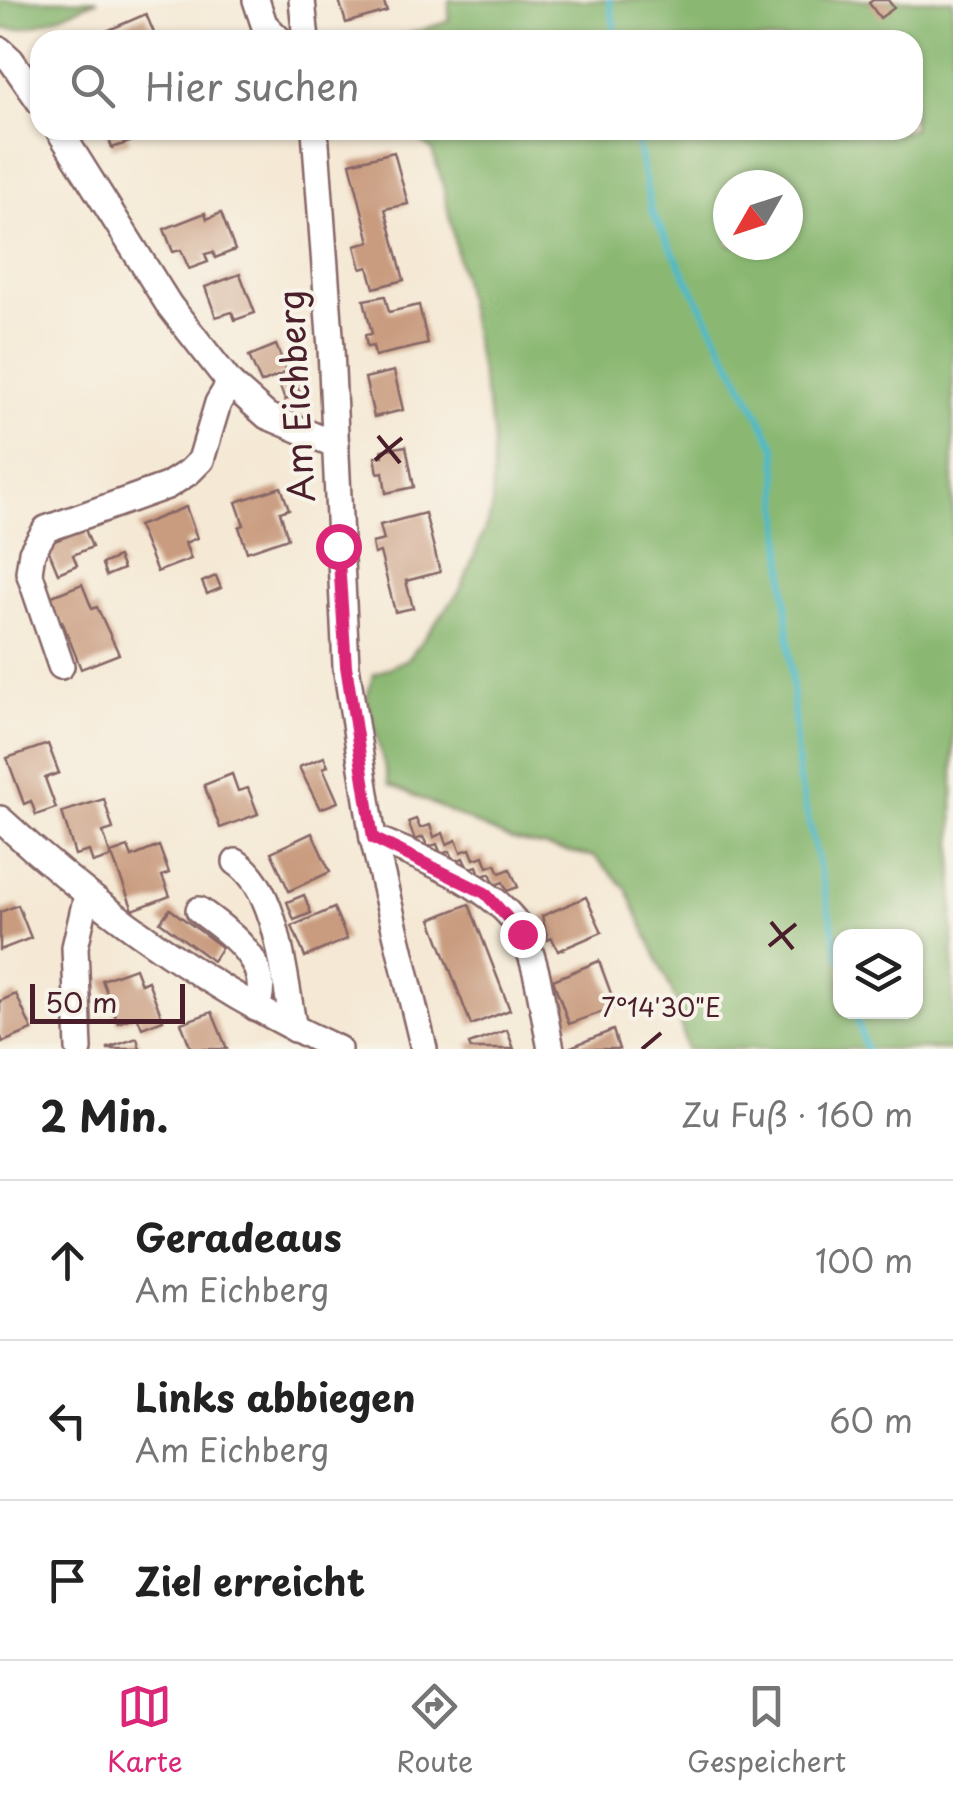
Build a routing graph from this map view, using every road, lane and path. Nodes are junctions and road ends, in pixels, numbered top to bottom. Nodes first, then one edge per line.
1 (256, 0) edge
2 (302, 0) edge
3 (270, 30) edge
4 (305, 30) edge
5 (0, 50) edge
6 (30, 88) edge
7 (65, 140) edge
8 (315, 140) edge
9 (230, 383) junction
10 (336, 445) junction
11 (61, 666) dead end
12 (0, 819) edge
13 (373, 838) junction
14 (236, 862) dead end
15 (87, 895) junction
16 (199, 910) dead end
17 (256, 1008) junction
18 (303, 1038) edge
19 (79, 1049) edge
20 (338, 1049) edge
21 (424, 1049) edge
22 (551, 1049) edge

1 - 3 street
2 - 4 street
5 - 6 street
7 - 9 street
8 - 10 street, Am Eichberg
9 - 10 street
9 - 11 street
10 - 13 street, Am Eichberg
12 - 15 street
13 - 21 street, Am Eichberg
13 - 22 street
14 - 18 street
15 - 17 street
15 - 19 street
16 - 17 street
17 - 18 street
18 - 20 street

